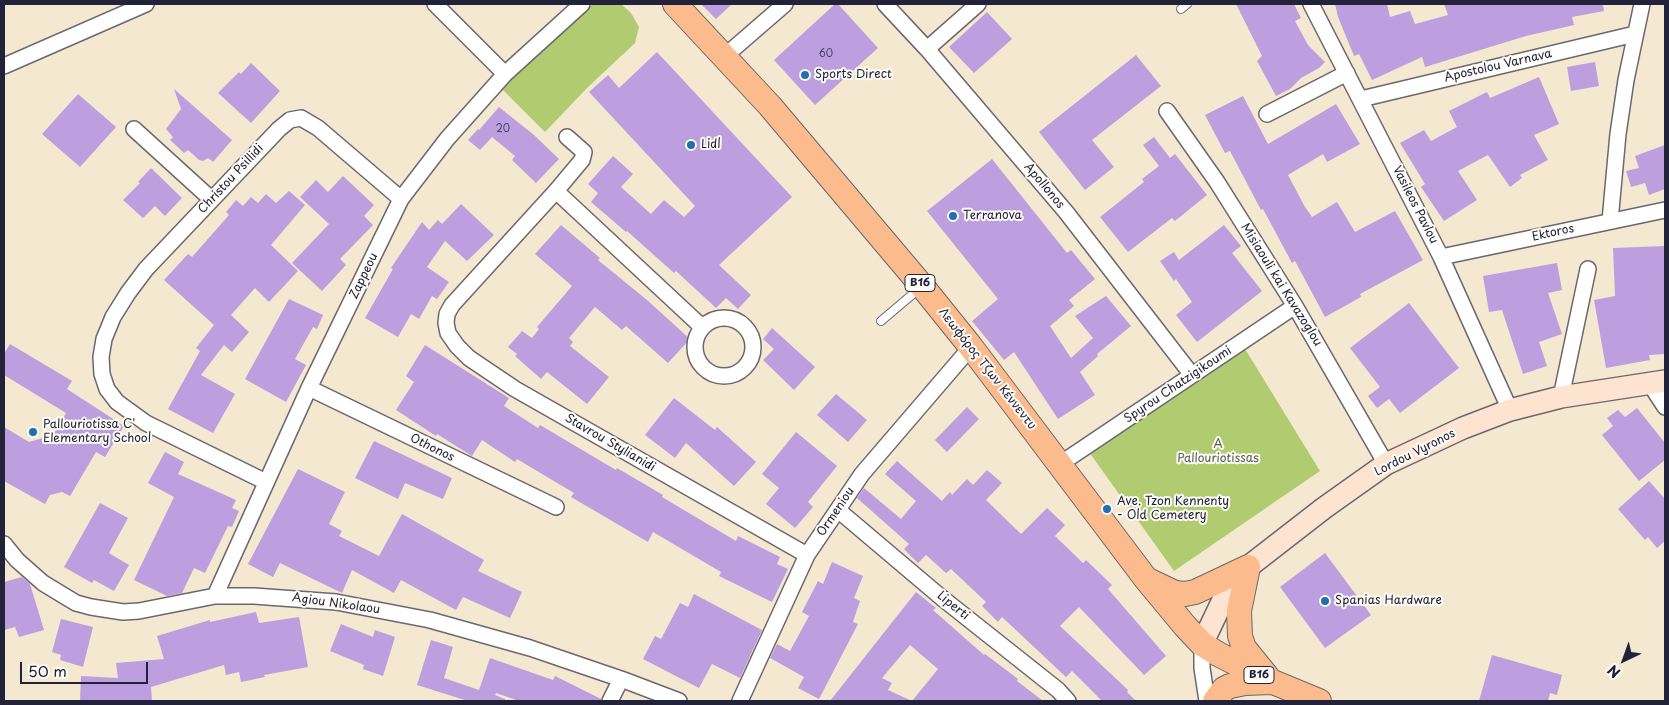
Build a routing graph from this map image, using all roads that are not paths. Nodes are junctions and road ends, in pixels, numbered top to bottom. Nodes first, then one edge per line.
1 (146, 4) edge
2 (435, 4) edge
3 (582, 4) edge
4 (675, 4) edge
5 (785, 4) edge
6 (885, 4) edge
7 (978, 4) edge
8 (1311, 4) edge
9 (1642, 4) edge
10 (1635, 34) junction
11 (927, 49) junction
12 (725, 56) junction
13 (4, 66) edge
14 (1347, 73) junction
15 (505, 74) junction
16 (1361, 99) junction
17 (1167, 111) dead end
18 (1267, 114) dead end
19 (134, 129) dead end
20 (567, 136) dead end
21 (556, 191) junction
22 (211, 199) junction
23 (401, 199) junction
24 (1665, 210) edge
25 (1610, 221) junction
26 (1441, 257) junction
27 (1588, 269) dead end
28 (922, 286) junction
29 (1295, 306) junction
30 (881, 321) dead end
31 (702, 327) dead end
32 (971, 347) junction
33 (1192, 375) junction
34 (1658, 382) edge
35 (309, 388) junction
36 (1561, 397) junction
37 (1665, 407) edge
38 (1510, 410) junction
39 (1060, 464) junction
40 (1386, 464) junction
41 (266, 482) junction
42 (556, 508) dead end
43 (838, 510) junction
44 (4, 544) edge
45 (807, 554) junction
46 (1248, 567) junction
47 (1146, 579) junction
48 (215, 596) junction
49 (1202, 644) junction
50 (620, 679) junction
51 (1273, 682) junction
52 (610, 701) edge
53 (679, 701) edge
54 (740, 701) edge
55 (1068, 701) edge
56 (1207, 701) edge
57 (1215, 701) edge
58 (1319, 701) edge

1 - 13 street
2 - 15 street
3 - 15 street, Zappeou
4 - 12 main road, Λεωφόρος Τζων Κέννεντυ / B16
5 - 12 street
6 - 11 street, Apollonos
7 - 11 street
8 - 14 street, Vasileos Pavlou
9 - 10 street
10 - 16 street, Apostolou Varnava
10 - 25 street
11 - 33 street, Apollonos
12 - 28 main road, Λεωφόρος Τζων Κέννεντυ / B16
14 - 16 street, Vasileos Pavlou
14 - 18 street
15 - 23 street, Zappeou
16 - 26 street, Vasileos Pavlou
17 - 29 street, Misiaouli kai Kavazoglou
19 - 22 street
20 - 21 street
21 - 31 street
21 - 45 street, Stavrou Stylianidi
22 - 23 street, Christou Psillidi
22 - 41 street, Christou Psillidi
23 - 35 street, Zappeou
24 - 25 street, Ektoros
25 - 26 street, Ektoros
26 - 38 street, Vasileos Pavlou
27 - 36 street
28 - 30 lane
28 - 32 main road, Λεωφόρος Τζων Κέννεντυ / B16
29 - 33 street, Spyrou Chatzigikoumi
29 - 40 street, Misiaouli kai Kavazoglou
32 - 39 main road, Λεωφόρος Τζων Κέννεντυ / B16
32 - 43 street, Ormeniou
33 - 39 street, Spyrou Chatzigikoumi
34 - 36 street, Lordou Vyronos
34 - 37 street
35 - 41 street, Zappeou
35 - 42 street, Othonos
36 - 38 street, Lordou Vyronos
38 - 40 street, Lordou Vyronos
39 - 47 main road, Λεωφόρος Τζων Κέννεντυ / B16
40 - 46 street, Lordou Vyronos
41 - 48 street, Zappeou
43 - 45 street, Ormeniou
43 - 55 street, Liperti
44 - 48 street, Agiou Nikolaou
45 - 54 street, Ormeniou
46 - 47 main road
46 - 49 street, Lordou Vyronos
46 - 51 main road
47 - 49 main road, Λεωφόρος Τζων Κέννεντυ / B16
48 - 50 street, Agiou Nikolaou
49 - 51 main road, Λεωφόρος Τζων Κέννεντυ / B16
49 - 56 street
50 - 52 street
50 - 53 street, Agiou Nikolaou
51 - 57 main road
51 - 58 main road, Λεωφόρος Τζων Κέννεντυ / B16

